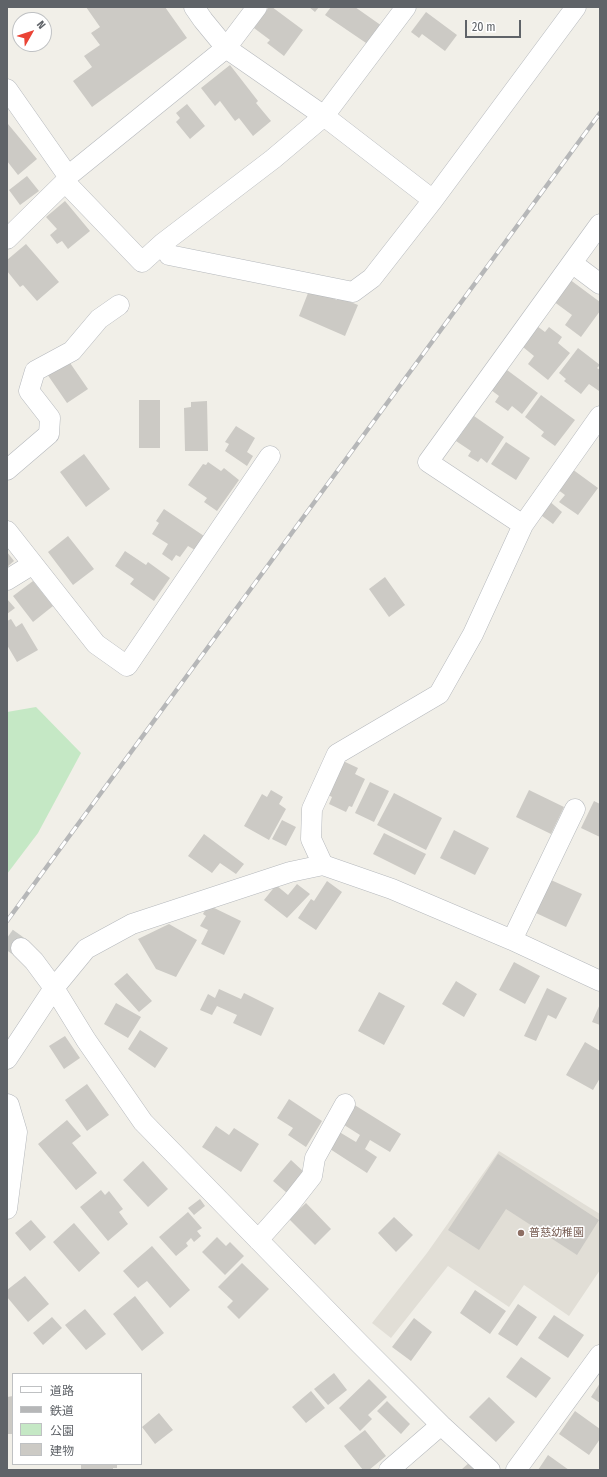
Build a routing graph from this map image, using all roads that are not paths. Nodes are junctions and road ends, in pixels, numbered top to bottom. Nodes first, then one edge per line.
1 (194, 7) edge
2 (257, 7) edge
3 (406, 7) edge
4 (576, 7) edge
5 (226, 48) junction
6 (7, 89) edge
7 (324, 116) junction
8 (66, 179) junction
9 (433, 200) junction
10 (600, 224) edge
11 (7, 240) edge
12 (163, 243) junction
13 (572, 263) junction
14 (600, 284) edge
15 (119, 305) dead end
16 (600, 416) edge
17 (270, 456) dead end
18 (7, 470) edge
19 (524, 525) junction
20 (7, 531) edge
21 (33, 564) junction
22 (7, 580) edge
23 (575, 809) dead end
24 (323, 865) junction
25 (512, 940) junction
26 (21, 948) tunnel mouth
27 (600, 981) edge
28 (54, 988) junction
29 (7, 1058) edge
30 (7, 1104) edge
31 (345, 1104) dead end
32 (7, 1209) edge
33 (258, 1240) junction
34 (600, 1356) edge
35 (441, 1425) junction
36 (388, 1470) edge
37 (490, 1470) edge
38 (516, 1470) edge

1 - 5 street
2 - 5 street
3 - 7 street
4 - 9 street
5 - 7 street
5 - 8 street
6 - 8 street
7 - 9 street
7 - 12 street
8 - 11 street
8 - 12 street
9 - 12 street
10 - 13 street
13 - 14 street
13 - 19 street
15 - 18 street
16 - 19 street
17 - 21 street
19 - 24 street
20 - 21 street
21 - 22 street
23 - 25 street
24 - 25 street
24 - 28 street
25 - 27 street
26 - 28 street
28 - 29 street
28 - 33 street
30 - 32 street
31 - 33 street
33 - 35 street
34 - 38 street
35 - 36 street
35 - 37 street

